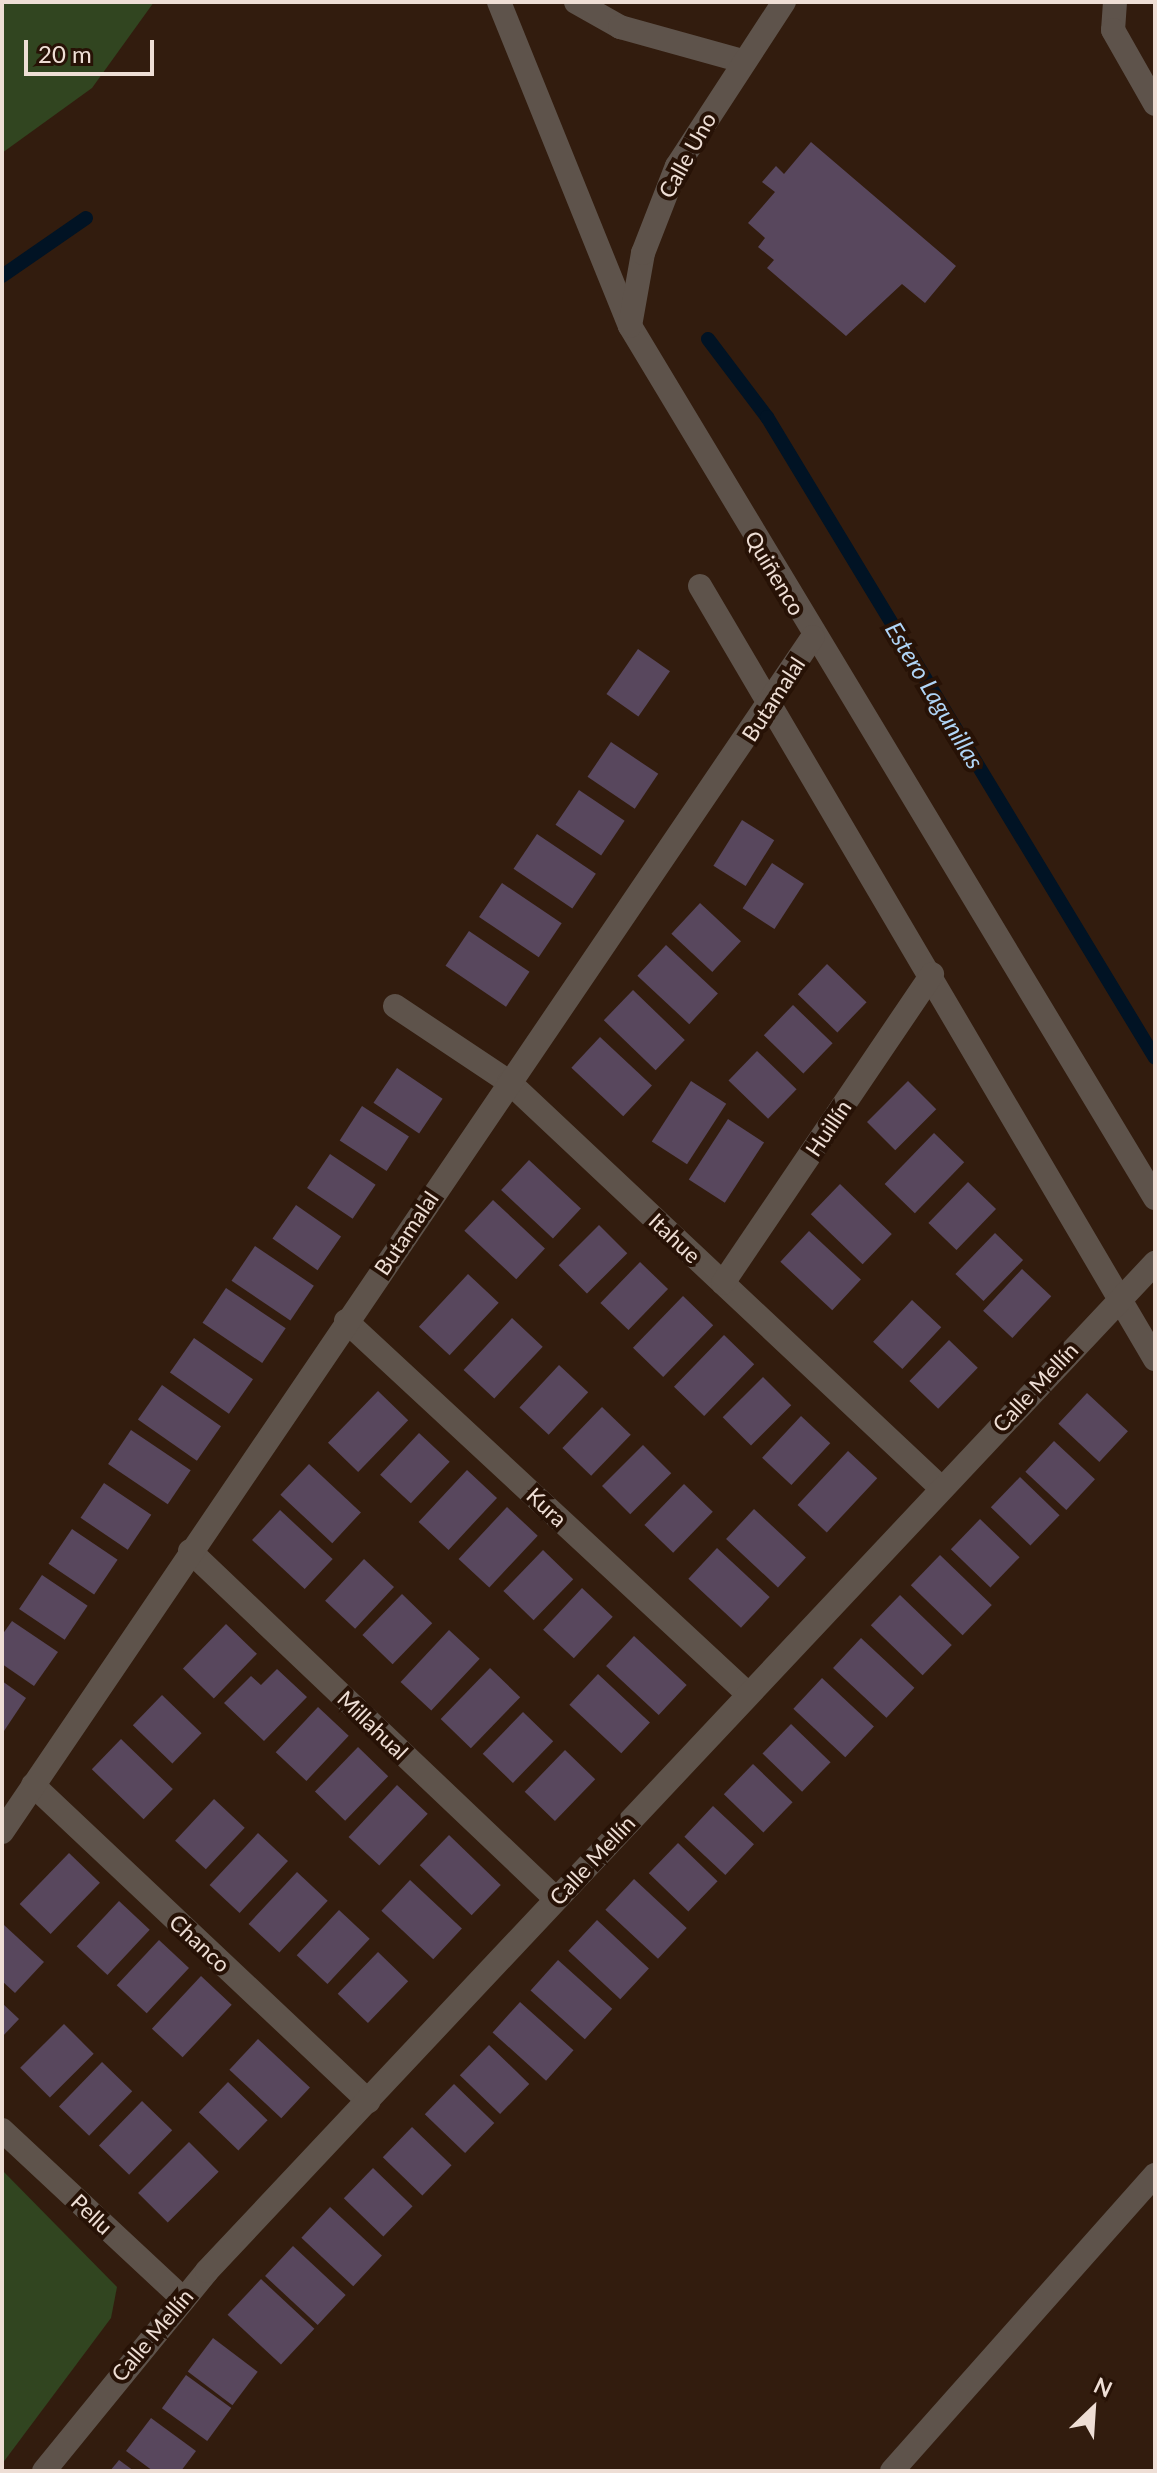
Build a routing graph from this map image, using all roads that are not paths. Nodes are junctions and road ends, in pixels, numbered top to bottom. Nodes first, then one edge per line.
1 (499, 2) edge
2 (576, 2) edge
3 (784, 2) edge
4 (1115, 2) edge
5 (743, 61) junction
6 (1155, 104) edge
7 (630, 326) junction
8 (700, 586) dead end
9 (813, 637) junction
10 (767, 704) junction
11 (932, 974) junction
12 (395, 1006) dead end
13 (509, 1082) junction
14 (1155, 1198) edge
15 (1155, 1263) edge
16 (723, 1283) junction
17 (1119, 1297) junction
18 (346, 1321) junction
19 (1155, 1359) edge
20 (941, 1488) junction
21 (190, 1551) junction
22 (748, 1694) junction
23 (33, 1785) junction
24 (2, 1832) edge
25 (556, 1899) junction
26 (368, 2101) junction
27 (2, 2130) edge
28 (1155, 2175) edge
29 (182, 2298) junction
30 (44, 2471) edge
31 (892, 2471) edge

1 - 7 street, Quiñenco
2 - 5 street
3 - 5 street, Calle Uno
4 - 6 street
5 - 7 street, Calle Uno
7 - 9 street, Quiñenco
8 - 10 street
9 - 10 street, Butamalal
9 - 14 street, Quiñenco
10 - 11 street
10 - 13 street, Butamalal
11 - 16 street, Huillín
11 - 17 street
12 - 13 street, Itahue
13 - 16 street, Itahue
13 - 18 street, Butamalal
15 - 17 street, Calle Mellín
16 - 20 street, Itahue
17 - 19 street
17 - 20 street, Calle Mellín
18 - 21 street, Butamalal
18 - 22 street, Kura
20 - 22 street, Calle Mellín
21 - 23 street, Butamalal
21 - 25 street, Millahual
22 - 25 street, Calle Mellín
23 - 24 street, Butamalal
23 - 26 street, Chanco
25 - 26 street, Calle Mellín
26 - 29 street, Calle Mellín
27 - 29 street, Pellu
28 - 31 street
29 - 30 street, Calle Mellín

